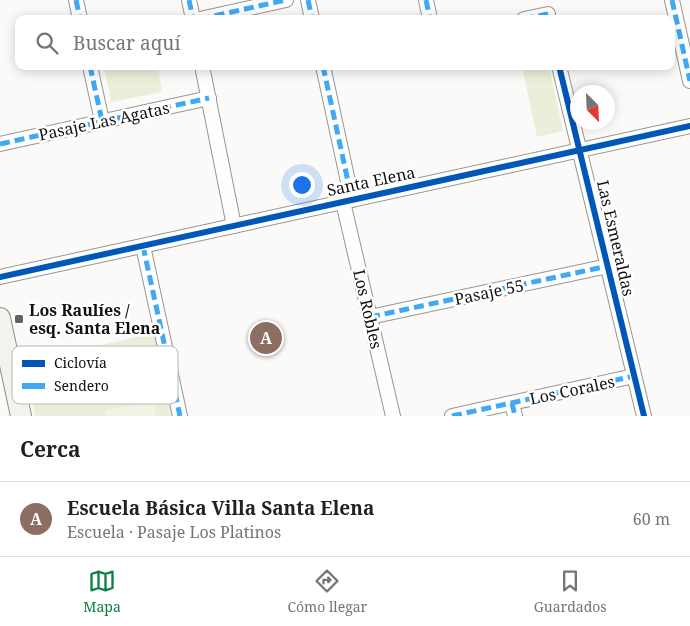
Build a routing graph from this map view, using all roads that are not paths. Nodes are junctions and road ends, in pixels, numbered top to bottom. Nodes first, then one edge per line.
1 (76, 0) edge
2 (189, 0) edge
3 (286, 0) edge
4 (308, 0) edge
5 (426, 0) edge
6 (672, 0) edge
7 (79, 15) edge
8 (192, 15) edge
9 (218, 15) edge
10 (311, 15) edge
11 (429, 15) edge
12 (91, 70) edge
13 (203, 70) edge
14 (324, 70) edge
15 (560, 70) edge
16 (690, 81) edge
17 (209, 98) junction
18 (102, 121) junction
19 (690, 126) edge
20 (0, 144) edge
21 (578, 150) junction
22 (348, 201) junction
23 (234, 226) junction
24 (143, 246) junction
25 (608, 266) junction
26 (0, 277) edge
27 (370, 317) junction
28 (0, 318) edge
29 (165, 346) edge
30 (5, 366) edge
31 (634, 376) junction
32 (12, 388) edge
33 (17, 404) edge
34 (513, 410) edge
35 (21, 416) edge
36 (393, 416) edge
37 (452, 416) edge
38 (644, 416) edge

1 - 7 street
2 - 8 street
3 - 9 street
4 - 10 street
5 - 11 street
6 - 16 street
12 - 18 street
13 - 17 street
14 - 22 street, Los Robles
15 - 21 street, Las Esmeraldas
17 - 18 street, Pasaje Las Agatas
17 - 23 street
18 - 20 street, Pasaje Las Agatas
19 - 21 street, Santa Elena
21 - 22 street, Santa Elena
21 - 25 street, Las Esmeraldas
22 - 23 street, Santa Elena
22 - 27 street, Los Robles
23 - 24 street, Santa Elena
24 - 26 street, Santa Elena
24 - 29 street
25 - 27 street, Pasaje 55
25 - 31 street, Las Esmeraldas
27 - 36 street, Los Robles
28 - 30 street
30 - 32 street
31 - 34 street, Los Corales
31 - 38 street, Las Esmeraldas
33 - 35 street
34 - 37 street, Los Corales

